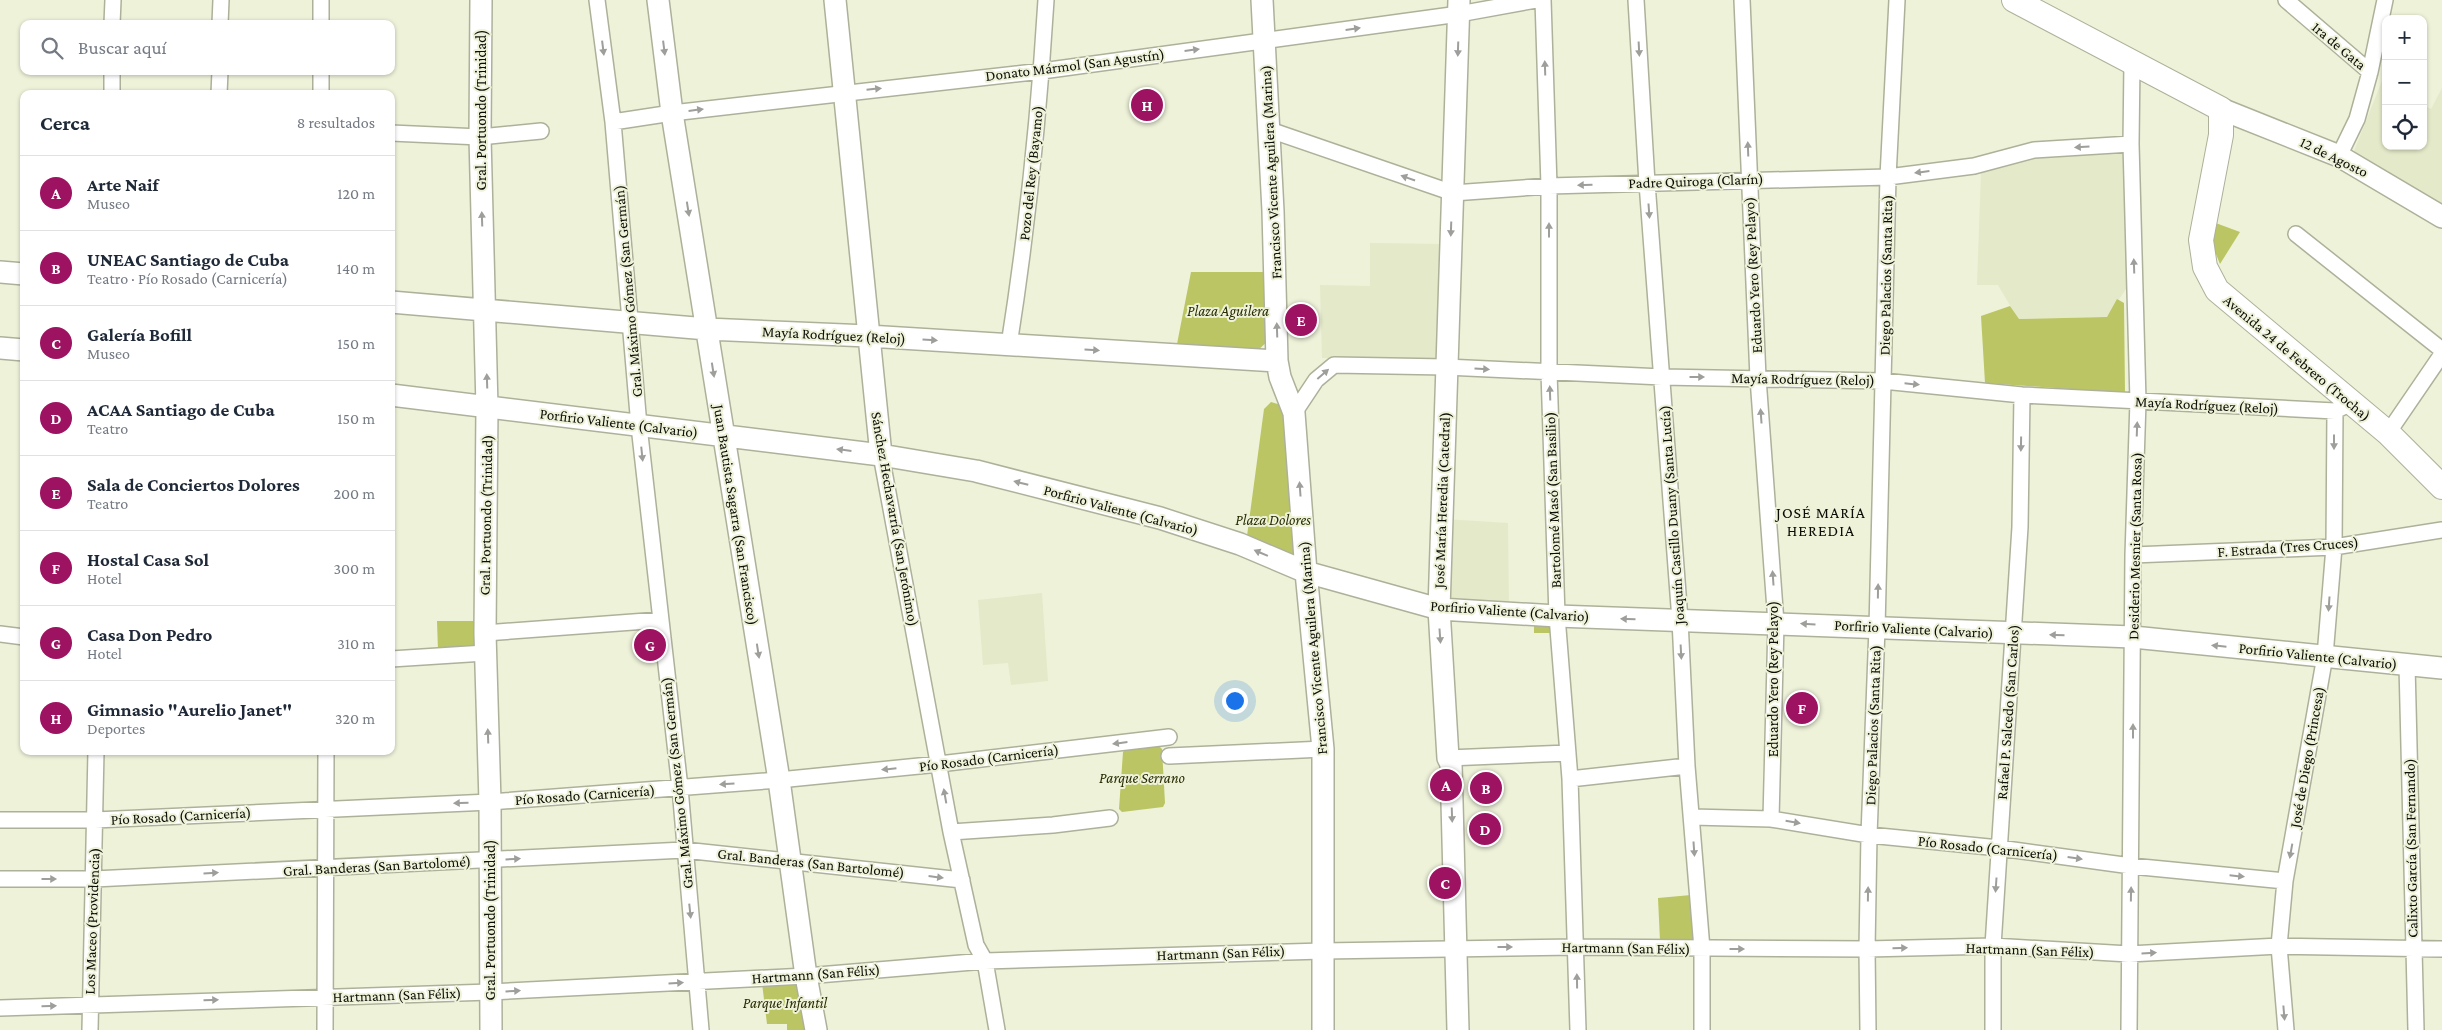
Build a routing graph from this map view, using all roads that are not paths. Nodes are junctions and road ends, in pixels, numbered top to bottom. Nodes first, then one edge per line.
1 (113, 0) edge
2 (221, 0) edge
3 (321, 0) edge
4 (481, 0) edge
5 (597, 0) edge
6 (658, 0) edge
7 (835, 0) edge
8 (1046, 0) edge
9 (1262, 0) edge
10 (1536, 0) edge
11 (1543, 0) edge
12 (1636, 0) edge
13 (1742, 0) edge
14 (1897, 0) edge
15 (2014, 0) edge
16 (2286, 0) edge
17 (2385, 0) edge
18 (1459, 7) edge
19 (112, 20) edge
20 (220, 20) edge
21 (321, 20) edge
22 (1264, 41) junction
23 (2132, 62) junction
24 (1042, 70) junction
25 (2370, 72) junction
26 (112, 75) edge
27 (220, 75) edge
28 (321, 75) edge
29 (112, 90) edge
30 (220, 90) edge
31 (321, 90) edge
32 (845, 92) junction
33 (2221, 108) junction
34 (672, 113) junction
35 (613, 122) junction
36 (1270, 130) junction
37 (541, 131) dead end
38 (395, 133) edge
39 (480, 136) junction
40 (2131, 144) junction
41 (2339, 156) junction
42 (1888, 177) junction
43 (1749, 179) junction
44 (1647, 183) junction
45 (1549, 186) junction
46 (1453, 193) junction
47 (2442, 217) edge
48 (2296, 234) dead end
49 (0, 272) edge
50 (20, 274) edge
51 (395, 302) edge
52 (485, 310) junction
53 (630, 324) junction
54 (707, 329) junction
55 (868, 336) junction
56 (1009, 345) junction
57 (0, 348) edge
58 (20, 350) edge
59 (2442, 350) edge
60 (2442, 354) edge
61 (1277, 361) junction
62 (1446, 367) junction
63 (1549, 372) junction
64 (1662, 377) junction
65 (1758, 378) junction
66 (1883, 381) junction
67 (2022, 395) junction
68 (395, 396) edge
69 (2138, 401) junction
70 (487, 407) junction
71 (2343, 407) junction
72 (1294, 413) junction
73 (640, 426) junction
74 (2388, 433) junction
75 (723, 435) junction
76 (881, 455) junction
77 (2442, 487) edge
78 (2442, 530) edge
79 (2334, 547) junction
80 (2133, 555) junction
81 (1306, 572) junction
82 (1439, 609) junction
83 (1557, 616) junction
84 (660, 620) junction
85 (1680, 620) junction
86 (1776, 623) junction
87 (1877, 628) junction
88 (0, 634) edge
89 (2013, 634) junction
90 (20, 636) edge
91 (2134, 637) junction
92 (485, 643) junction
93 (2325, 656) junction
94 (395, 658) edge
95 (2407, 665) junction
96 (2442, 668) edge
97 (1168, 737) dead end
98 (1323, 749) junction
99 (1568, 752) junction
100 (96, 755) edge
101 (326, 755) edge
102 (1169, 756) dead end
103 (1448, 758) junction
104 (939, 764) junction
105 (1687, 766) junction
106 (1570, 779) junction
107 (779, 780) junction
108 (680, 788) junction
109 (490, 802) junction
110 (326, 808) junction
111 (1692, 817) junction
112 (1110, 818) dead end
113 (1771, 819) junction
114 (0, 820) edge
115 (95, 820) junction
116 (951, 832) junction
117 (1869, 835) junction
118 (1999, 848) junction
119 (684, 850) junction
120 (790, 860) junction
121 (490, 861) junction
122 (2131, 866) junction
123 (325, 868) junction
124 (94, 879) junction
125 (0, 880) edge
126 (962, 880) junction
127 (2285, 881) junction
128 (1993, 946) junction
129 (2279, 946) junction
130 (1576, 947) junction
131 (1456, 948) junction
132 (1702, 949) junction
133 (1867, 949) junction
134 (2413, 949) junction
135 (2442, 949) edge
136 (1323, 951) junction
137 (2129, 954) junction
138 (985, 961) junction
139 (806, 976) junction
140 (697, 982) junction
141 (490, 992) junction
142 (325, 997) junction
143 (90, 1004) junction
144 (0, 1008) edge
145 (90, 1030) edge
146 (325, 1030) edge
147 (492, 1030) edge
148 (701, 1030) edge
149 (816, 1030) edge
150 (997, 1030) edge
151 (1323, 1030) edge
152 (1458, 1030) edge
153 (1578, 1030) edge
154 (1702, 1030) edge
155 (1868, 1030) edge
156 (1994, 1030) edge
157 (2130, 1030) edge
158 (2286, 1030) edge
159 (2416, 1030) edge

1 - 19 street
2 - 20 street
3 - 21 street
4 - 39 street, Gral. Portuondo (Trinidad)
5 -> 35 street, Gral. Máximo Gómez (San Germán)
6 -> 34 street, Juan Bautista Sagarra (San Francisco)
7 - 32 street, Sánchez Hechavarría (San Jerónimo)
8 - 24 street, Pozo del Rey (Bayamo)
9 - 22 street, Francisco Vicente Aguilera (Marina)
10 - 18 street, Donato Mármol (San Agustín)
45 -> 11 street, Bartolomé Masó (San Basilio)
12 -> 44 street, Joaquín Castillo Duany (Santa Lucía)
43 -> 13 street, Eduardo Yero (Rey Pelayo)
14 - 42 street, Diego Palacios (Santa Rita)
15 - 23 main road
16 - 25 street, 1ra de Gata
17 - 25 street
22 -> 18 street, Donato Mármol (San Agustín)
18 -> 46 street, José María Heredia (Catedral)
24 -> 22 street, Donato Mármol (San Agustín)
22 - 36 street, Francisco Vicente Aguilera (Marina)
23 - 33 main road
23 - 40 street, Desiderio Mesnier (Santa Rosa)
32 -> 24 street, Donato Mármol (San Agustín)
24 - 56 street, Pozo del Rey (Bayamo)
25 - 41 street
26 - 29 street
27 - 30 street
28 - 31 street
34 -> 32 street, Donato Mármol (San Agustín)
32 - 55 street, Sánchez Hechavarría (San Jerónimo)
33 - 41 street, 12 de Agosto
33 - 71 main road, Avenida 24 de Febrero (Trocha)
34 - 35 street, Donato Mármol (San Agustín)
34 -> 54 street, Juan Bautista Sagarra (San Francisco)
35 - 53 street, Gral. Máximo Gómez (San Germán)
46 -> 36 street, Padre Quiroga (Clarín)
61 -> 36 street, Francisco Vicente Aguilera (Marina)
37 - 39 street
38 - 39 street
52 -> 39 street, Gral. Portuondo (Trinidad)
40 -> 42 street, Padre Quiroga (Clarín)
69 -> 40 street, Desiderio Mesnier (Santa Rosa)
41 - 47 street, 12 de Agosto
42 - 43 street, Padre Quiroga (Clarín)
42 - 66 street, Diego Palacios (Santa Rita)
43 - 44 street, Padre Quiroga (Clarín)
43 - 65 street, Eduardo Yero (Rey Pelayo)
44 -> 45 street, Padre Quiroga (Clarín)
44 -> 64 street, Joaquín Castillo Duany (Santa Lucía)
45 - 46 street, Padre Quiroga (Clarín)
63 -> 45 street, Bartolomé Masó (San Basilio)
46 -> 62 street, José María Heredia (Catedral)
48 - 59 street
49 - 50 street
51 - 52 street, Mayía Rodríguez (Reloj)
52 - 53 street, Mayía Rodríguez (Reloj)
70 -> 52 street, Gral. Portuondo (Trinidad)
53 - 54 street, Mayía Rodríguez (Reloj)
53 - 73 street, Gral. Máximo Gómez (San Germán)
54 - 55 street, Mayía Rodríguez (Reloj)
54 -> 75 street, Juan Bautista Sagarra (San Francisco)
55 -> 56 street, Mayía Rodríguez (Reloj)
55 - 76 street, Sánchez Hechavarría (San Jerónimo)
56 -> 61 street, Mayía Rodríguez (Reloj)
57 - 58 street
60 - 74 street
61 - 72 street, Francisco Vicente Aguilera (Marina)
62 -> 63 street, Mayía Rodríguez (Reloj)
72 -> 62 street, Mayía Rodríguez (Reloj)
62 - 82 street, José María Heredia (Catedral)
63 - 64 street, Mayía Rodríguez (Reloj)
83 -> 63 street, Bartolomé Masó (San Basilio)
64 -> 65 street, Mayía Rodríguez (Reloj)
64 - 85 street, Joaquín Castillo Duany (Santa Lucía)
65 - 66 street, Mayía Rodríguez (Reloj)
86 -> 65 street, Eduardo Yero (Rey Pelayo)
66 -> 67 street, Mayía Rodríguez (Reloj)
87 -> 66 street, Diego Palacios (Santa Rita)
67 - 69 street, Mayía Rodríguez (Reloj)
67 -> 89 street, Rafael P. Salcedo (San Carlos)
68 - 70 street, Porfirio Valiente (Calvario)
69 - 71 street, Mayía Rodríguez (Reloj)
80 -> 69 street, Desiderio Mesnier (Santa Rosa)
70 - 73 street, Porfirio Valiente (Calvario)
70 - 92 street, Gral. Portuondo (Trinidad)
71 - 74 main road, Avenida 24 de Febrero (Trocha)
71 -> 79 street, José de Diego (Princesa)
81 -> 72 street, Francisco Vicente Aguilera (Marina)
73 - 75 street, Porfirio Valiente (Calvario)
73 -> 84 street, Gral. Máximo Gómez (San Germán)
74 - 77 main road, Avenida 24 de Febrero (Trocha)
76 -> 75 street, Porfirio Valiente (Calvario)
75 -> 107 street, Juan Bautista Sagarra (San Francisco)
81 -> 76 street, Porfirio Valiente (Calvario)
76 - 104 street, Sánchez Hechavarría (San Jerónimo)
78 - 79 street, F. Estrada (Tres Cruces)
79 - 80 street, F. Estrada (Tres Cruces)
79 -> 93 street, José de Diego (Princesa)
80 - 91 street, Desiderio Mesnier (Santa Rosa)
81 - 82 street, Porfirio Valiente (Calvario)
81 - 98 street, Francisco Vicente Aguilera (Marina)
82 - 83 street, Porfirio Valiente (Calvario)
82 -> 103 street, José María Heredia (Catedral)
85 -> 83 street, Porfirio Valiente (Calvario)
83 - 99 street, Bartolomé Masó (San Basilio)
84 - 92 street
84 - 108 street, Gral. Máximo Gómez (San Germán)
85 - 86 street, Porfirio Valiente (Calvario)
85 -> 105 street, Joaquín Castillo Duany (Santa Lucía)
87 -> 86 street, Porfirio Valiente (Calvario)
86 - 113 street, Eduardo Yero (Rey Pelayo)
87 - 89 street, Porfirio Valiente (Calvario)
87 - 117 street, Diego Palacios (Santa Rita)
88 - 90 street
91 -> 89 street, Porfirio Valiente (Calvario)
89 - 118 street, Rafael P. Salcedo (San Carlos)
93 -> 91 street, Porfirio Valiente (Calvario)
122 -> 91 street, Desiderio Mesnier (Santa Rosa)
92 - 94 street
109 -> 92 street, Gral. Portuondo (Trinidad)
93 - 95 street, Porfirio Valiente (Calvario)
93 -> 127 street, José de Diego (Princesa)
95 - 96 street, Porfirio Valiente (Calvario)
95 - 134 street, Calixto García (San Fernando)
97 -> 104 street, Pío Rosado (Carnicería)
98 - 102 street
98 - 136 street, Francisco Vicente Aguilera (Marina)
99 - 103 street
99 - 106 street, Bartolomé Masó (San Basilio)
100 - 115 street, Los Maceo (Providencia)
101 - 110 street
103 -> 131 street, José María Heredia (Catedral)
104 -> 107 street, Pío Rosado (Carnicería)
116 -> 104 street, Sánchez Hechavarría (San Jerónimo)
105 - 106 street
105 - 111 street, Joaquín Castillo Duany (Santa Lucía)
106 - 130 street, Bartolomé Masó (San Basilio)
107 -> 108 street, Pío Rosado (Carnicería)
107 - 120 street, Juan Bautista Sagarra (San Francisco)
108 - 109 street, Pío Rosado (Carnicería)
108 - 119 street, Gral. Máximo Gómez (San Germán)
109 -> 110 street, Pío Rosado (Carnicería)
109 - 121 street, Gral. Portuondo (Trinidad)
110 - 115 street, Pío Rosado (Carnicería)
110 - 123 street
111 - 113 street, Pío Rosado (Carnicería)
111 -> 132 street, Joaquín Castillo Duany (Santa Lucía)
112 - 116 street
113 -> 117 street, Pío Rosado (Carnicería)
114 - 115 street, Pío Rosado (Carnicería)
115 - 124 street, Los Maceo (Providencia)
116 - 126 street, Sánchez Hechavarría (San Jerónimo)
117 - 118 street, Pío Rosado (Carnicería)
133 -> 117 street, Diego Palacios (Santa Rita)
118 -> 122 street, Pío Rosado (Carnicería)
118 -> 128 street, Rafael P. Salcedo (San Carlos)
119 - 120 street, Gral. Banderas (San Bartolomé)
121 -> 119 street, Gral. Banderas (San Bartolomé)
119 -> 140 street, Gral. Máximo Gómez (San Germán)
120 -> 126 street, Gral. Banderas (San Bartolomé)
120 - 139 street, Juan Bautista Sagarra (San Francisco)
121 - 123 street, Gral. Banderas (San Bartolomé)
121 - 141 street, Gral. Portuondo (Trinidad)
122 -> 127 street, Pío Rosado (Carnicería)
137 -> 122 street, Desiderio Mesnier (Santa Rosa)
124 -> 123 street, Gral. Banderas (San Bartolomé)
123 - 142 street
125 -> 124 street, Gral. Banderas (San Bartolomé)
124 - 143 street, Los Maceo (Providencia)
126 - 138 street, Sánchez Hechavarría (San Jerónimo)
127 - 129 street, José de Diego (Princesa)
133 -> 128 street, Hartmann (San Félix)
128 - 137 street, Hartmann (San Félix)
128 - 156 street, Rafael P. Salcedo (San Carlos)
129 - 134 street, Hartmann (San Félix)
137 -> 129 street, Hartmann (San Félix)
129 -> 158 street, José de Diego (Princesa)
131 -> 130 street, Hartmann (San Félix)
130 - 132 street, Hartmann (San Félix)
153 -> 130 street, Bartolomé Masó (San Basilio)
131 - 136 street, Hartmann (San Félix)
131 - 152 street, José María Heredia (Catedral)
132 -> 133 street, Hartmann (San Félix)
132 - 154 street, Joaquín Castillo Duany (Santa Lucía)
133 - 155 street, Diego Palacios (Santa Rita)
134 - 135 street, Hartmann (San Félix)
134 - 159 street, Calixto García (San Fernando)
136 - 138 street, Hartmann (San Félix)
136 - 151 street, Francisco Vicente Aguilera (Marina)
137 - 157 street, Desiderio Mesnier (Santa Rosa)
138 - 139 street, Hartmann (San Félix)
138 - 150 street, Sánchez Hechavarría (San Jerónimo)
139 - 140 street, Hartmann (San Félix)
139 - 149 street, Juan Bautista Sagarra (San Francisco)
141 -> 140 street, Hartmann (San Félix)
140 - 148 street, Gral. Máximo Gómez (San Germán)
141 - 142 street, Hartmann (San Félix)
141 - 147 street, Gral. Portuondo (Trinidad)
143 -> 142 street, Hartmann (San Félix)
142 - 146 street
144 -> 143 street, Hartmann (San Félix)
143 - 145 street, Los Maceo (Providencia)

